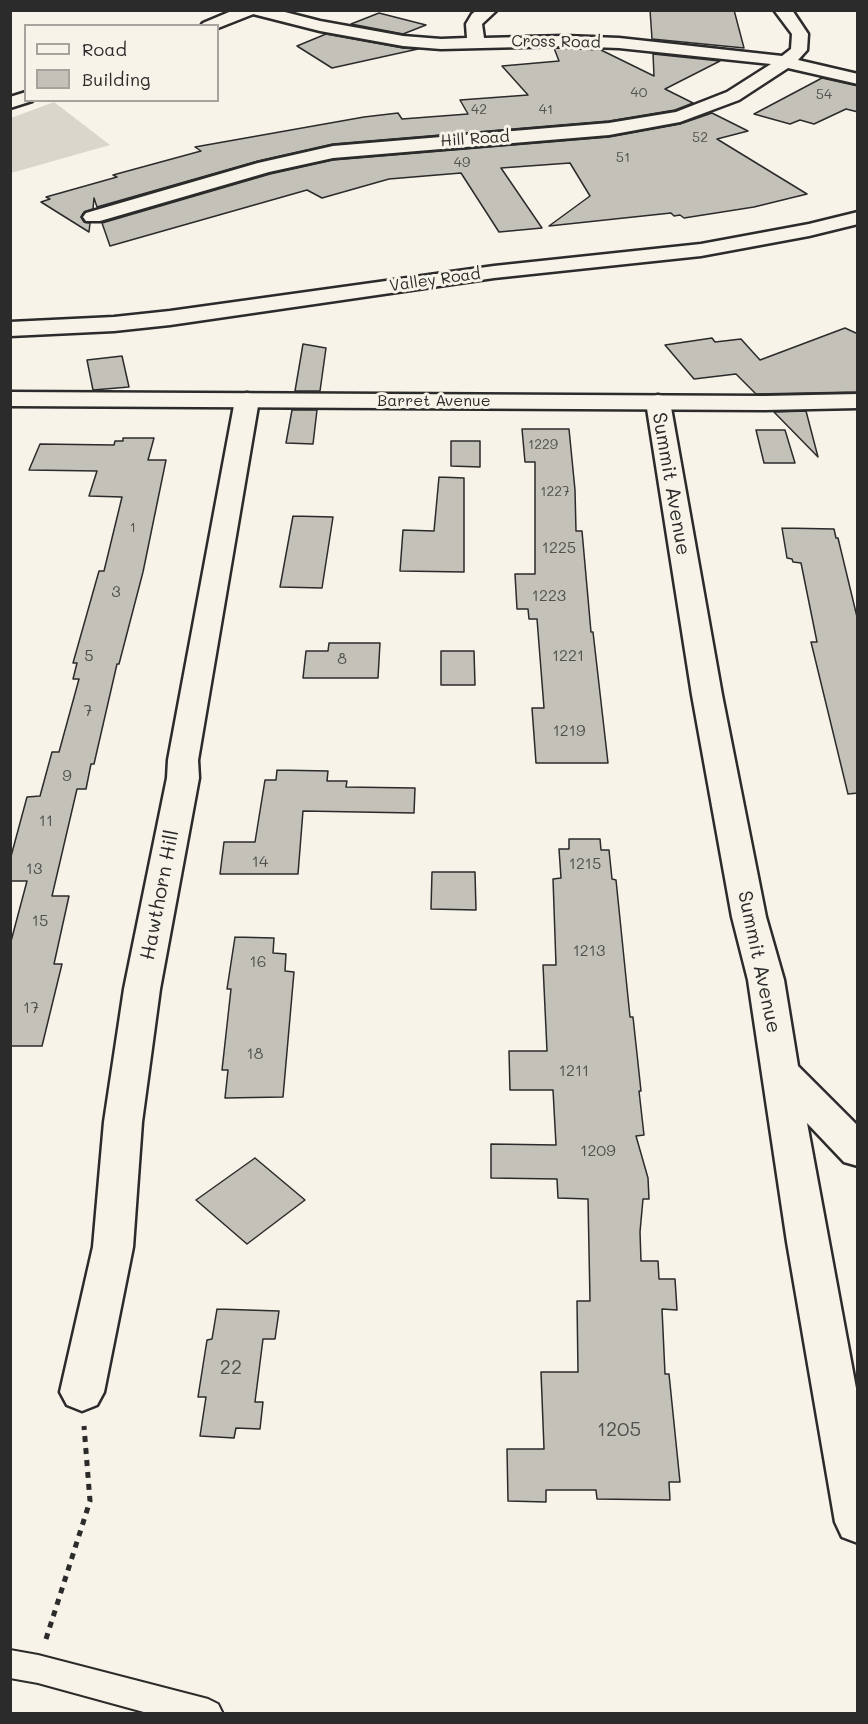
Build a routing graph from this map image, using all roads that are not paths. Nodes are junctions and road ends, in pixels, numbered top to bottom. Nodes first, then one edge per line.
1 (250, 10) edge
2 (255, 10) edge
3 (489, 10) edge
4 (782, 10) edge
5 (214, 24) edge
6 (476, 43) junction
7 (788, 62) junction
8 (858, 79) edge
9 (93, 218) dead end
10 (858, 218) edge
11 (10, 329) edge
12 (10, 399) edge
13 (246, 400) junction
14 (858, 401) edge
15 (658, 402) junction
16 (782, 1073) junction
17 (858, 1151) edge
18 (82, 1392) road end
19 (858, 1522) edge
20 (24, 1667) edge
21 (208, 1713) edge

1 - 5 street
2 - 6 street, Cross Road
3 - 6 street
4 - 7 street
6 - 7 street, Cross Road
7 - 8 street, Cross Road
7 - 9 street, Hill Road
10 - 11 street, Valley Road
12 - 13 street, Barret Avenue
13 - 15 street, Barret Avenue
13 - 18 street, Hawthorn Hill
14 - 15 street, Barret Avenue
15 - 16 street, Summit Avenue
16 - 17 street
16 - 19 street, Summit Avenue
20 - 21 lane

